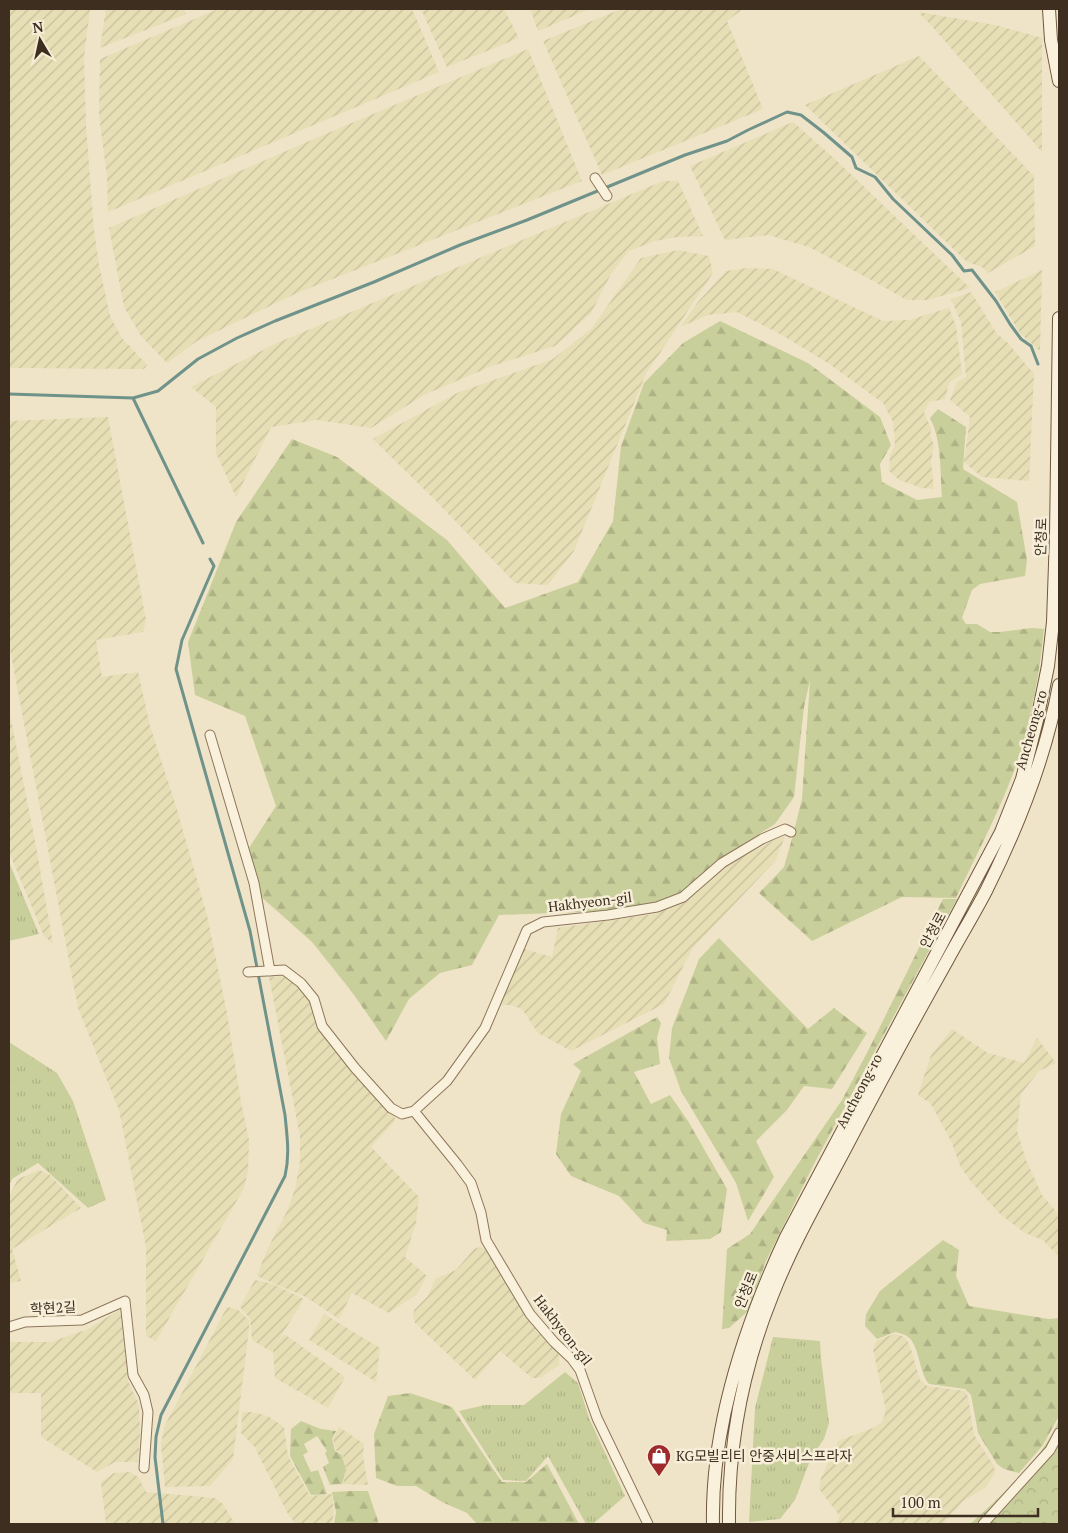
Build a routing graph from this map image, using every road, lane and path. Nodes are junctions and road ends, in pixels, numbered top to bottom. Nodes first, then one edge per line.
1 (1049, 9) edge
2 (1059, 81) edge
3 (595, 178) dead end
4 (607, 196) dead end
5 (1059, 318) edge
6 (1059, 685) edge
7 (210, 735) dead end
8 (790, 832) dead end
9 (270, 971) junction
10 (248, 972) dead end
11 (414, 1111) junction
12 (9, 1327) edge
13 (1059, 1433) edge
14 (144, 1468) dead end
15 (648, 1524) edge
16 (713, 1524) edge
17 (729, 1524) edge
18 (983, 1524) edge

1 - 2 street
3 - 4 street
5 - 16 street, 안청로
6 - 17 street, Ancheong-ro
7 - 9 street
8 - 11 street, Hakhyeon-gil
9 - 10 street
9 - 11 street
11 - 15 street, Hakhyeon-gil
12 - 14 street, 학현2길
13 - 18 street

